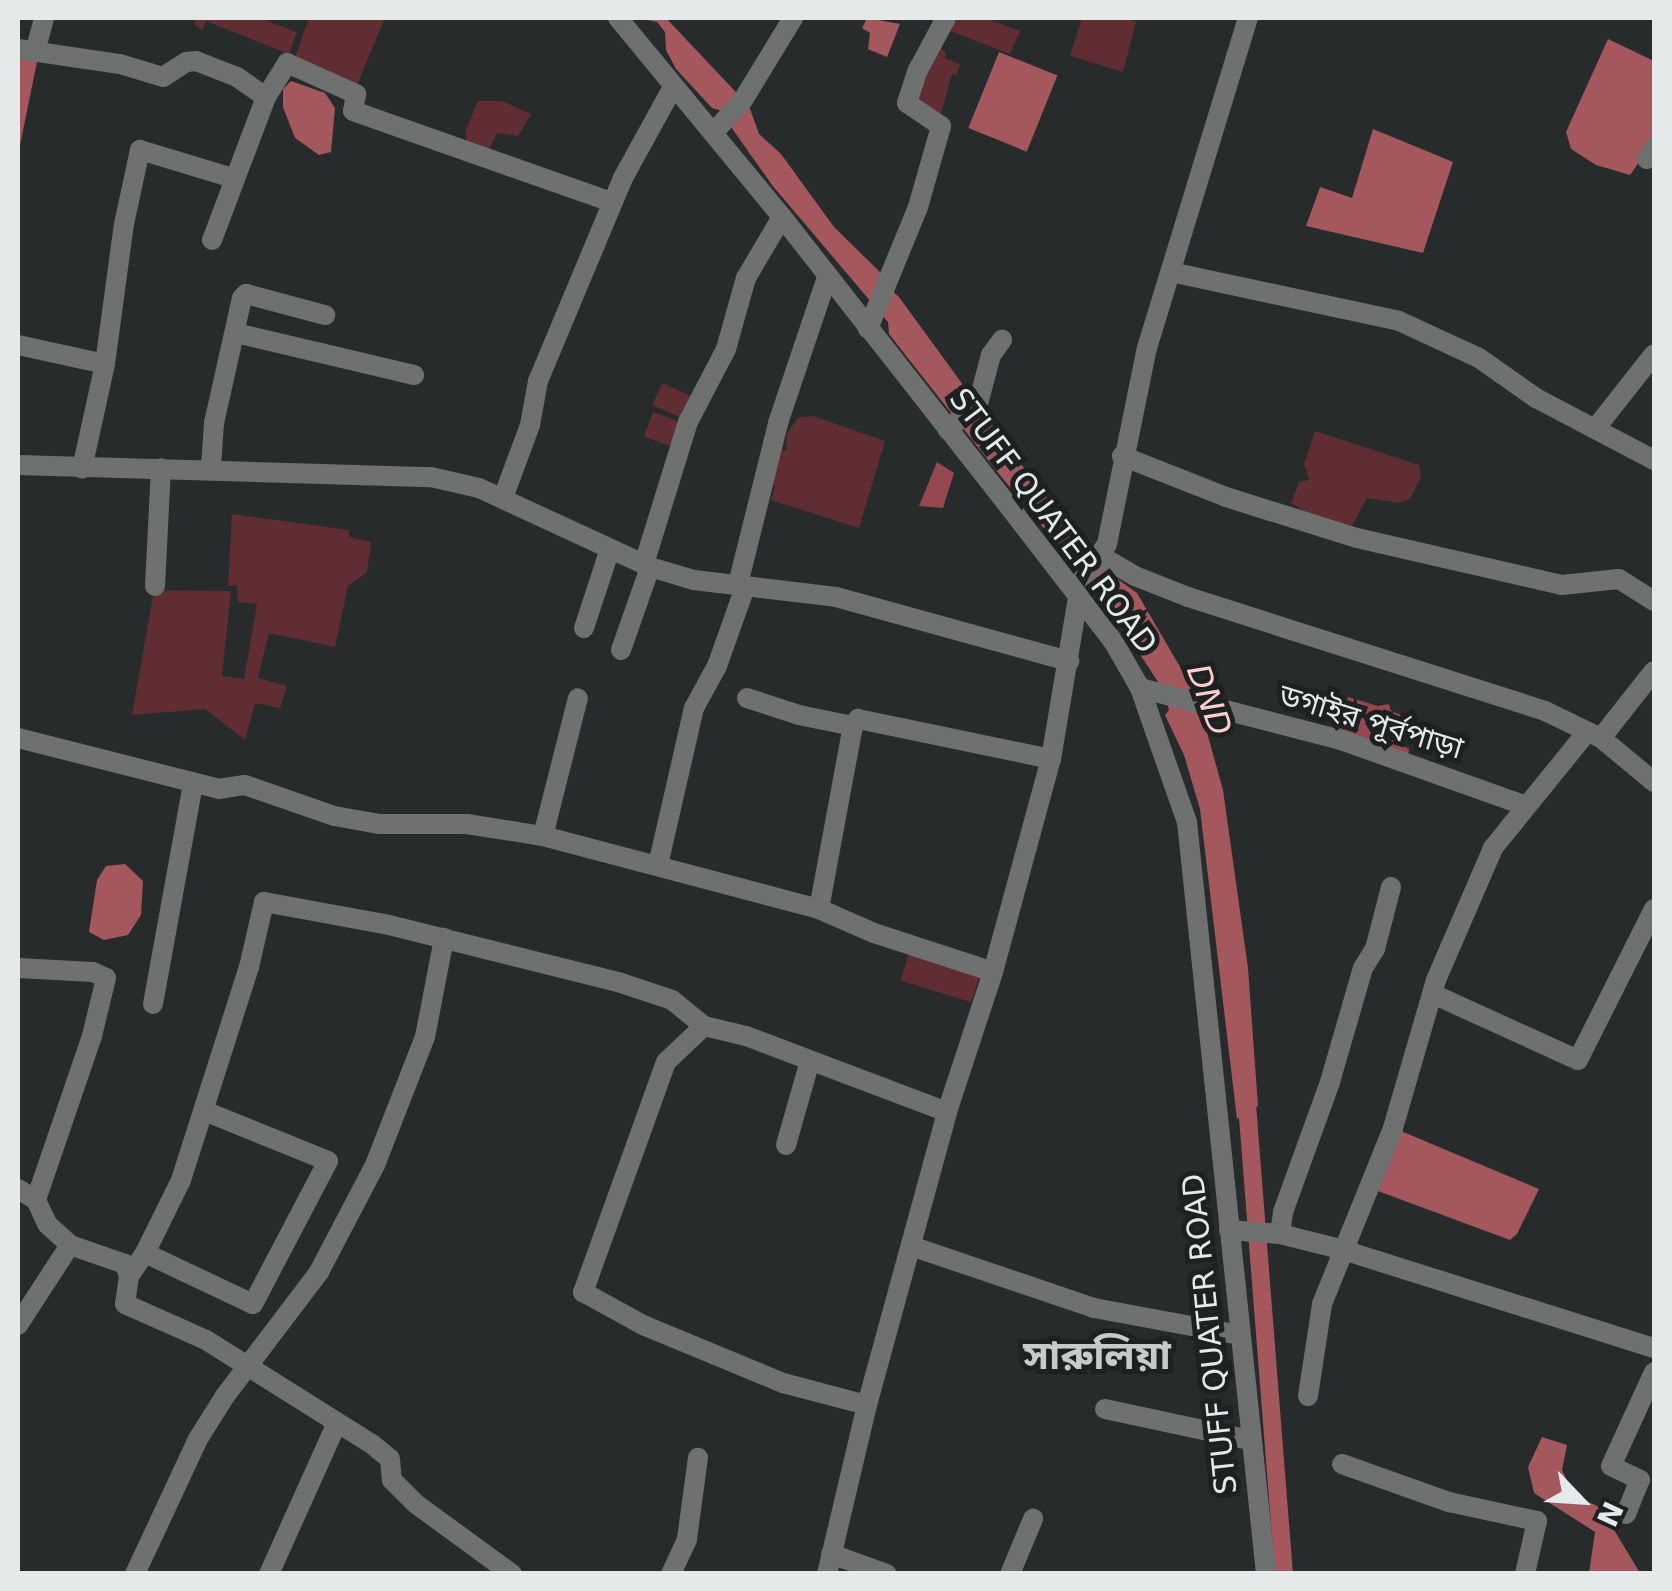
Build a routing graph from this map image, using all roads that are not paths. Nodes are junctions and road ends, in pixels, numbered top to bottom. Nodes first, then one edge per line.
1 (44, 18) edge
2 (618, 18) edge
3 (793, 18) edge
4 (946, 18) edge
5 (1248, 18) edge
6 (26, 51) edge
7 (673, 86) junction
8 (266, 98) junction
9 (719, 126) junction
10 (233, 178) junction
11 (612, 202) junction
12 (782, 217) junction
13 (212, 240) dead end
14 (1171, 272) junction
15 (828, 277) junction
16 (325, 314) dead end
17 (872, 320) junction
18 (236, 332) junction
19 (1002, 340) dead end
20 (18, 345) edge
21 (1654, 354) edge
22 (105, 364) junction
23 (414, 376) dead end
24 (952, 426) junction
25 (1594, 430) junction
26 (1122, 456) junction
27 (1654, 460) edge
28 (18, 465) edge
29 (211, 467) junction
30 (160, 468) junction
31 (82, 469) junction
32 (502, 498) junction
33 (610, 549) junction
34 (1103, 550) junction
35 (647, 566) junction
36 (738, 584) junction
37 (155, 586) dead end
38 (1081, 587) junction
39 (1654, 602) edge
40 (584, 628) dead end
41 (621, 650) dead end
42 (1069, 661) junction
43 (1654, 670) edge
44 (1148, 690) junction
45 (578, 698) dead end
46 (747, 698) dead end
47 (854, 726) junction
48 (1594, 735) junction
49 (18, 738) edge
50 (1051, 759) junction
51 (1654, 782) edge
52 (193, 783) junction
53 (1524, 805) junction
54 (543, 836) junction
55 (658, 865) junction
56 (1391, 888) dead end
57 (820, 909) junction
58 (1654, 909) edge
59 (444, 938) junction
60 (18, 968) edge
61 (993, 972) junction
62 (1434, 994) junction
63 (153, 1004) dead end
64 (704, 1026) junction
65 (810, 1061) junction
66 (204, 1110) junction
67 (947, 1112) junction
68 (786, 1145) dead end
69 (27, 1194) edge
70 (1230, 1230) junction
71 (1280, 1234) junction
72 (70, 1245) junction
73 (911, 1246) junction
74 (1340, 1249) junction
75 (145, 1254) junction
76 (129, 1276) junction
77 (253, 1304) junction
78 (284, 1318) junction
79 (18, 1326) edge
80 (1240, 1335) junction
81 (1654, 1348) edge
82 (248, 1364) junction
83 (1654, 1372) edge
84 (1308, 1396) dead end
85 (867, 1405) junction
86 (1105, 1410) dead end
87 (336, 1425) junction
88 (1250, 1440) junction
89 (698, 1458) dead end
90 (1342, 1464) dead end
91 (1626, 1514) dead end
92 (1033, 1519) dead end
93 (829, 1564) edge
94 (136, 1574) edge
95 (269, 1574) edge
96 (512, 1574) edge
97 (671, 1574) edge
98 (887, 1574) edge
99 (1010, 1574) edge
100 (1266, 1574) edge
101 (1524, 1574) edge

1 - 6 street
2 - 7 street, STUFF QUATER ROAD
3 - 9 street
4 - 17 street
5 - 14 street
6 - 8 street
7 - 9 street, STUFF QUATER ROAD
7 - 11 street
8 - 10 street
8 - 11 street
9 - 12 street, STUFF QUATER ROAD
10 - 13 street
10 - 22 street
11 - 32 street
12 - 15 street, STUFF QUATER ROAD
12 - 35 street
14 - 25 street
14 - 26 street
15 - 17 street, STUFF QUATER ROAD
15 - 36 street
16 - 18 street
17 - 24 street, STUFF QUATER ROAD
18 - 23 street
18 - 29 street
19 - 24 street
20 - 22 street
21 - 25 street
22 - 31 street
24 - 38 street, STUFF QUATER ROAD
25 - 27 street
26 - 34 street
26 - 39 street
28 - 31 street
29 - 30 street
29 - 32 street
30 - 31 street
30 - 37 street
32 - 33 street
33 - 35 street
33 - 40 street
34 - 38 street
34 - 48 street
35 - 36 street
35 - 41 street
36 - 42 street
36 - 55 street
38 - 42 street
38 - 44 street, STUFF QUATER ROAD
42 - 50 street
43 - 48 street
44 - 53 street, ডগাইর পূর্বপাড়া
44 - 70 street, STUFF QUATER ROAD
45 - 54 street
46 - 47 street
47 - 50 street
47 - 57 street
48 - 51 street
48 - 53 street
49 - 52 street
50 - 61 street
52 - 54 street
52 - 63 street
53 - 62 street
54 - 55 street
55 - 57 street
56 - 71 street
57 - 61 street
58 - 62 street
59 - 64 street
59 - 66 street
59 - 78 street
60 - 69 street
61 - 67 street
62 - 74 street
64 - 65 street
64 - 85 street
65 - 67 street
65 - 68 street
66 - 75 street
66 - 77 street
67 - 73 street
69 - 72 street
70 - 71 street
70 - 80 street, STUFF QUATER ROAD
71 - 74 street
72 - 76 street
72 - 79 street
73 - 80 street
73 - 85 street
74 - 81 street
74 - 84 street
75 - 76 street
75 - 77 street
76 - 82 street
77 - 78 street
78 - 82 street
80 - 88 street, STUFF QUATER ROAD
82 - 87 street
82 - 94 street
83 - 91 street
85 - 93 street
86 - 88 street
87 - 95 street
87 - 96 street
88 - 100 street, STUFF QUATER ROAD
89 - 97 street
90 - 101 street
92 - 99 street
93 - 98 street

